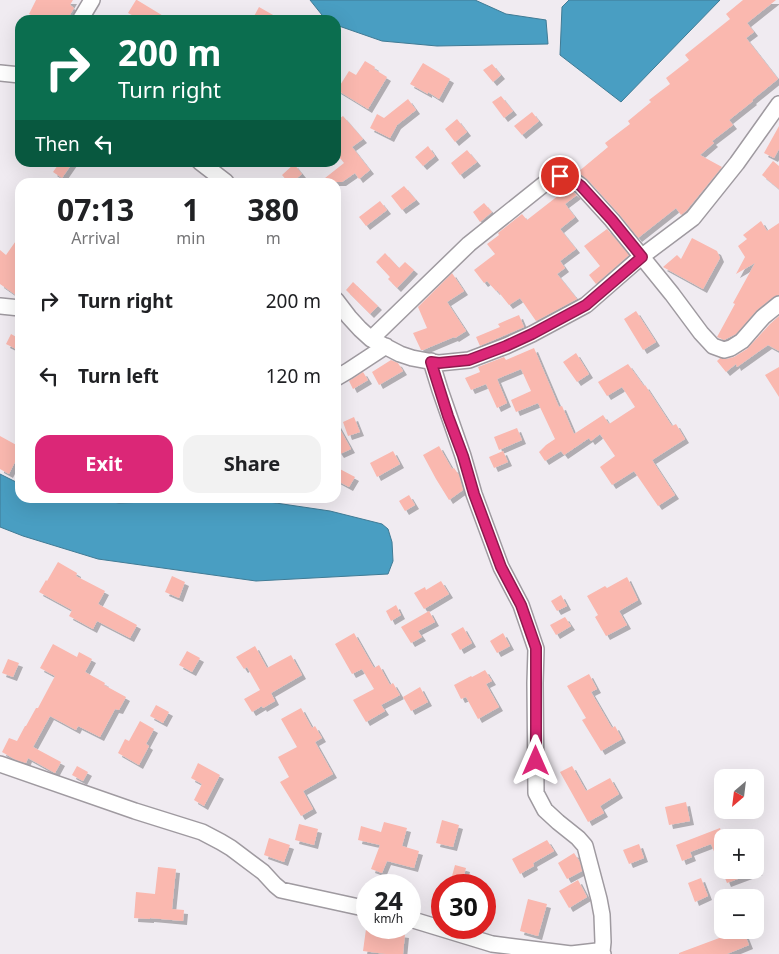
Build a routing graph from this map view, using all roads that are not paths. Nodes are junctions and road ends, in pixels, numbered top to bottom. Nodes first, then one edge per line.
1 (92, 0) edge
2 (83, 15) edge
3 (0, 73) edge
4 (15, 74) edge
5 (779, 104) edge
6 (206, 167) edge
7 (221, 178) edge
8 (642, 257) junction
9 (779, 304) edge
10 (0, 306) edge
11 (341, 307) edge
12 (15, 308) edge
13 (371, 339) junction
14 (386, 346) junction
15 (431, 362) junction
16 (341, 375) edge
17 (0, 764) edge
18 (356, 907) edge
19 (421, 922) edge
20 (603, 953) edge

1 - 2 street
3 - 4 street
5 - 8 street
6 - 7 street
8 - 9 street
8 - 13 street
8 - 15 street
10 - 12 street
11 - 13 street
13 - 14 street
14 - 15 street
14 - 16 street
15 - 20 street
17 - 18 street
19 - 20 street

